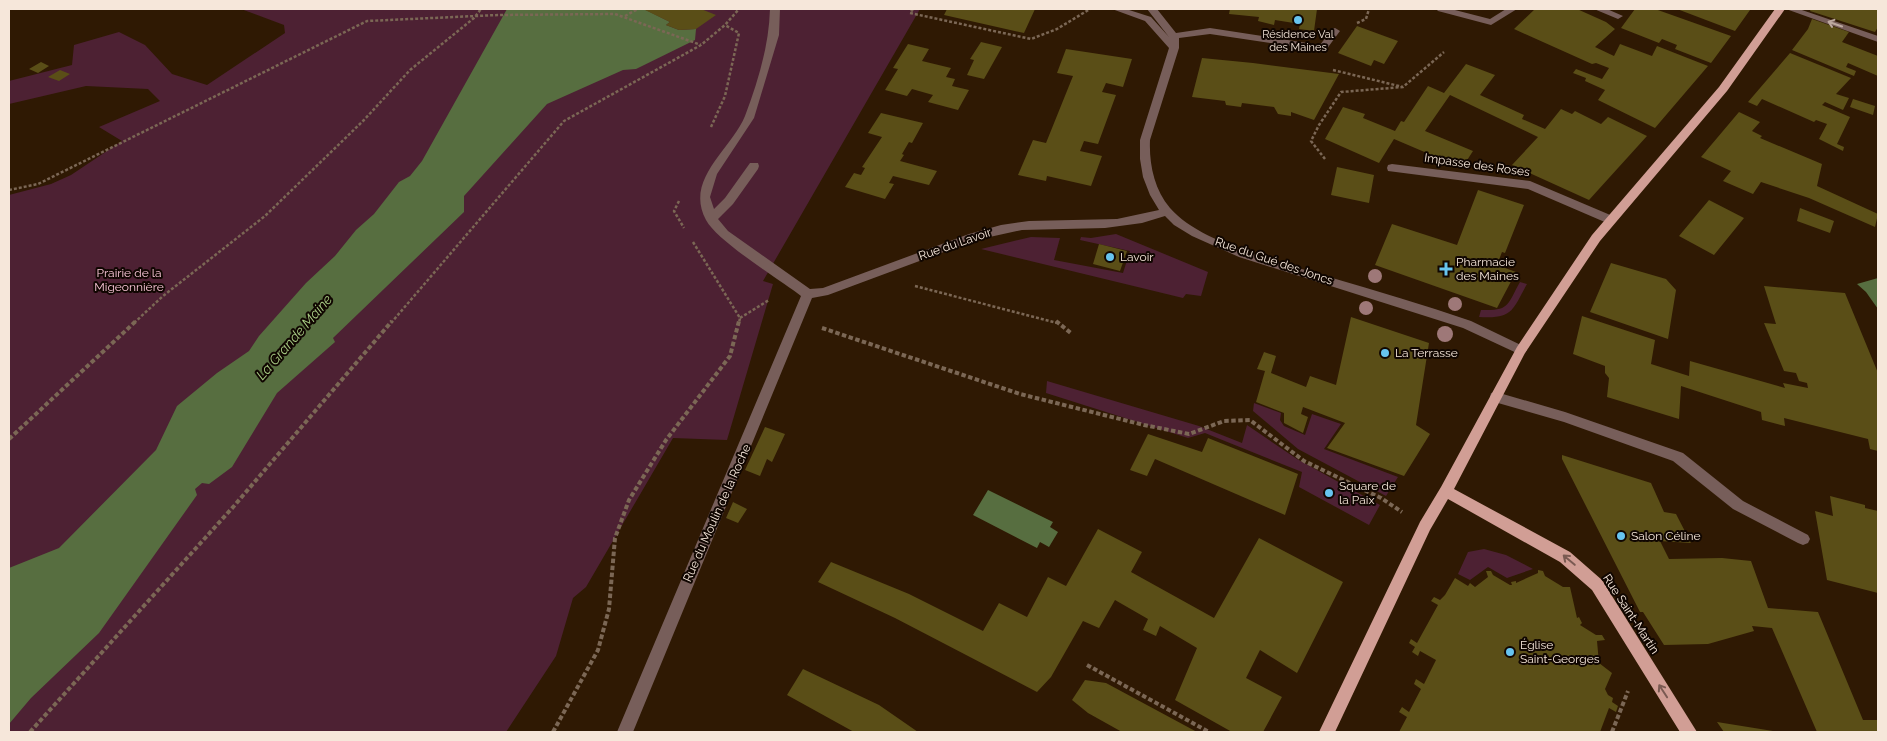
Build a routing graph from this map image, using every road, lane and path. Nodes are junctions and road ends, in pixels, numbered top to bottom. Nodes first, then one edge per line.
1 (481, 9) edge
2 (638, 9) edge
3 (738, 9) edge
4 (774, 9) edge
5 (913, 9) edge
6 (1090, 9) edge
7 (1117, 9) edge
8 (1152, 9) edge
9 (1441, 9) edge
10 (1512, 9) edge
11 (1599, 9) edge
12 (1780, 9) edge
13 (1791, 9) edge
14 (625, 16) junction
15 (1618, 16) dead end
16 (474, 18) junction
17 (725, 25) junction
18 (1335, 31) dead end
19 (1174, 36) junction
20 (1878, 39) edge
21 (700, 45) junction
22 (1174, 48) junction
23 (1444, 52) dead end
24 (709, 132) dead end
25 (1326, 159) dead end
26 (754, 166) dead end
27 (1392, 168) dead end
28 (9, 190) edge
29 (682, 194) dead end
30 (1166, 212) junction
31 (711, 219) junction
32 (1611, 220) junction
33 (687, 233) dead end
34 (692, 240) dead end
35 (871, 274) junction
36 (808, 294) junction
37 (798, 320) junction
38 (1072, 334) dead end
39 (1521, 350) junction
40 (1496, 398) junction
41 (9, 439) edge
42 (1446, 491) junction
43 (1425, 526) junction
44 (1804, 539) dead end
45 (1641, 658) junction
46 (1087, 665) dead end
47 (30, 732) edge
48 (553, 732) edge
49 (625, 732) edge
50 (1209, 732) edge
51 (1327, 732) edge
52 (1612, 732) edge
53 (1689, 732) edge

1 - 16 path
2 - 14 path
3 - 17 path
4 - 31 street
5 - 6 path
7 - 22 street
8 - 19 street
9 - 10 street
11 - 15 street
12 - 32 main road
20 -> 13 street
14 - 16 path
14 - 21 path
16 - 28 path
16 - 41 path
17 - 21 path
17 - 24 path
18 - 19 street
19 - 22 street, Rue du Gué des Joncs
21 - 47 path
22 - 30 street, Rue du Gué des Joncs
23 - 25 path
26 - 31 street
27 - 32 street, Impasse des Roses
29 - 33 path
30 - 35 street, Rue du Lavoir
30 - 39 street, Rue du Gué des Joncs
31 - 36 street
32 - 39 main road
34 - 48 path
35 - 36 street, Rue du Lavoir
35 - 38 path
36 - 37 street, Rue du Moulin de la Roche
37 - 43 path
37 - 49 street, Rue du Moulin de la Roche
39 - 40 main road
40 - 42 main road
40 - 44 street
42 - 43 main road
45 -> 42 main road, Rue Saint-Martin
43 - 51 main road
45 - 52 path
53 -> 45 main road, Rue Saint-Martin
46 - 50 path

